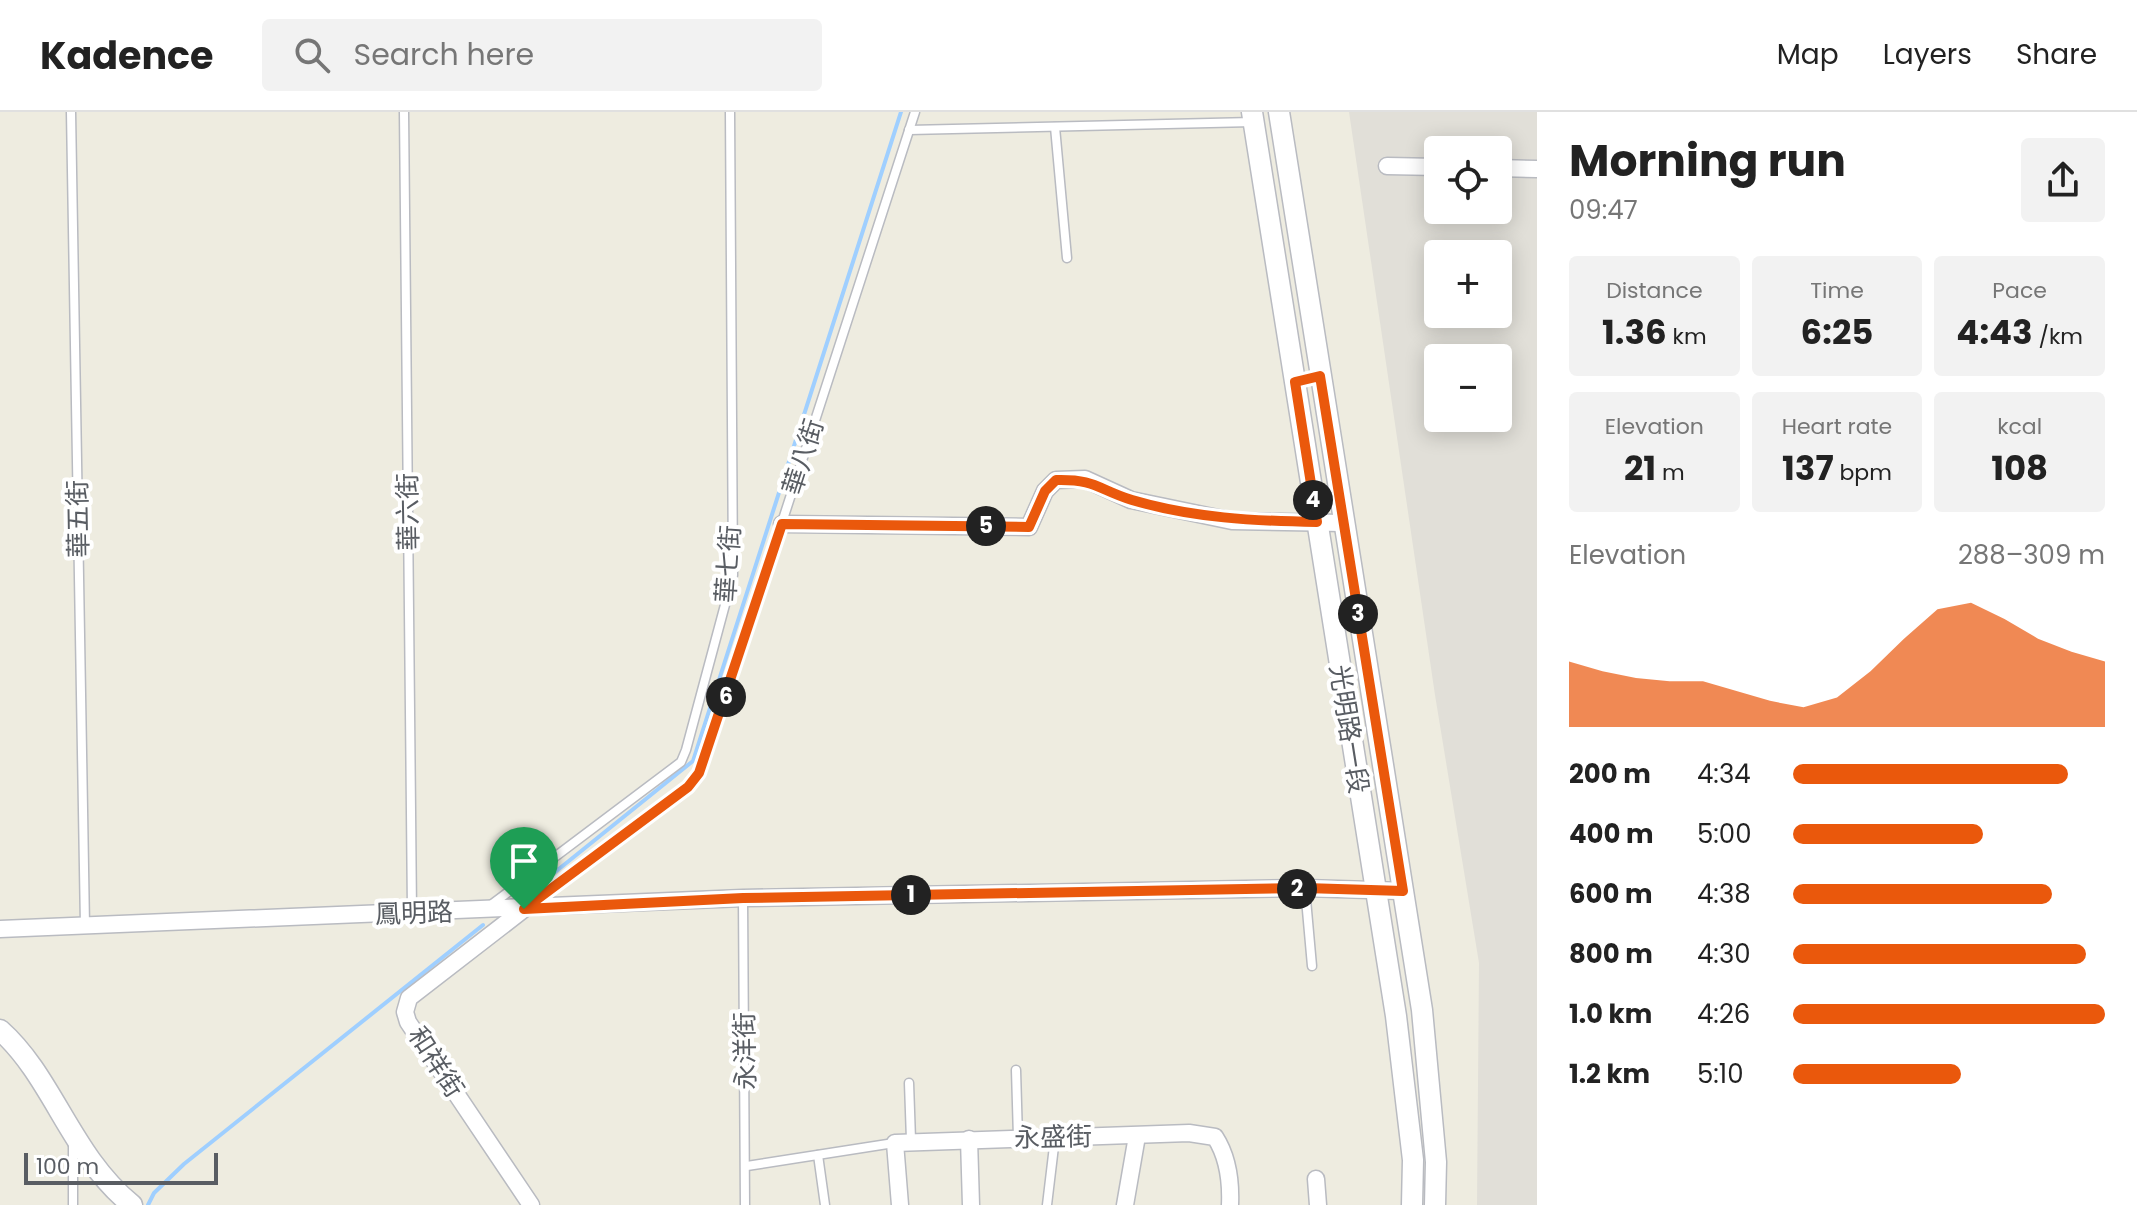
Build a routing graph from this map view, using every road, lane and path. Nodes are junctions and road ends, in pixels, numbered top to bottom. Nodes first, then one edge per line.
1 (71, 112) edge
2 (404, 112) edge
3 (730, 112) edge
4 (915, 112) edge
5 (1279, 112) edge
6 (1253, 117) edge
7 (1055, 127) junction
8 (909, 130) junction
9 (1387, 166) dead end
10 (1424, 167) edge
11 (1512, 168) edge
12 (1537, 169) edge
13 (1067, 258) dead end
14 (1320, 376) junction
15 (1295, 382) junction
16 (1317, 522) junction
17 (1343, 523) junction
18 (782, 524) junction
19 (1305, 888) junction
20 (1403, 891) junction
21 (1375, 893) junction
22 (743, 898) junction
23 (524, 909) junction
24 (484, 910) junction
25 (412, 913) junction
26 (85, 926) junction
27 (0, 929) edge
28 (1312, 966) dead end
29 (0, 1030) edge
30 (1016, 1070) dead end
31 (909, 1083) dead end
32 (1137, 1136) junction
33 (73, 1137) junction
34 (1055, 1137) junction
35 (1018, 1138) junction
36 (969, 1139) junction
37 (903, 1142) junction
38 (818, 1155) junction
39 (747, 1166) junction
40 (1316, 1179) dead end
41 (131, 1204) edge
42 (73, 1205) edge
43 (531, 1205) edge
44 (745, 1205) edge
45 (825, 1205) edge
46 (900, 1205) edge
47 (971, 1205) edge
48 (1047, 1205) edge
49 (1125, 1205) edge
50 (1230, 1205) edge
51 (1318, 1205) edge
52 (1412, 1205) edge
53 (1435, 1205) edge

1 - 26 lane, 華五街
2 - 25 lane, 華六街
3 - 24 lane, 華七街
4 - 8 lane, 華八街
5 - 14 street, 光明路一段
6 - 7 lane
6 - 15 street, 光明路一段
7 - 8 lane
7 - 13 lane
8 - 18 lane, 華八街
9 - 10 street
11 - 12 street
14 - 15 street
14 - 17 street, 光明路一段
15 - 16 street, 光明路一段
16 - 17 street
16 - 18 street
16 - 21 street, 光明路一段
17 - 20 street, 光明路一段
18 - 23 lane, 華八街
19 - 21 street, 鳳明路
19 - 22 street, 鳳明路
19 - 28 lane
20 - 21 street, 鳳明路
20 - 53 street, 光明路一段
21 - 52 street, 光明路一段
22 - 23 street, 鳳明路
22 - 39 lane, 永洋街
23 - 24 street, 鳳明路
23 - 43 street, 和祥街
24 - 25 street, 鳳明路
25 - 26 street, 鳳明路
26 - 27 street, 鳳明路
29 - 33 street
30 - 35 lane
31 - 37 lane
32 - 34 street, 永盛街
32 - 49 street
32 - 50 street, 永盛街
33 - 41 street
33 - 42 lane
34 - 35 street, 永盛街
34 - 48 lane
35 - 36 street, 永盛街
36 - 37 street, 永盛街
36 - 47 street
37 - 38 lane
37 - 46 street
38 - 39 lane
38 - 45 lane
39 - 44 lane, 永洋街
40 - 51 street

